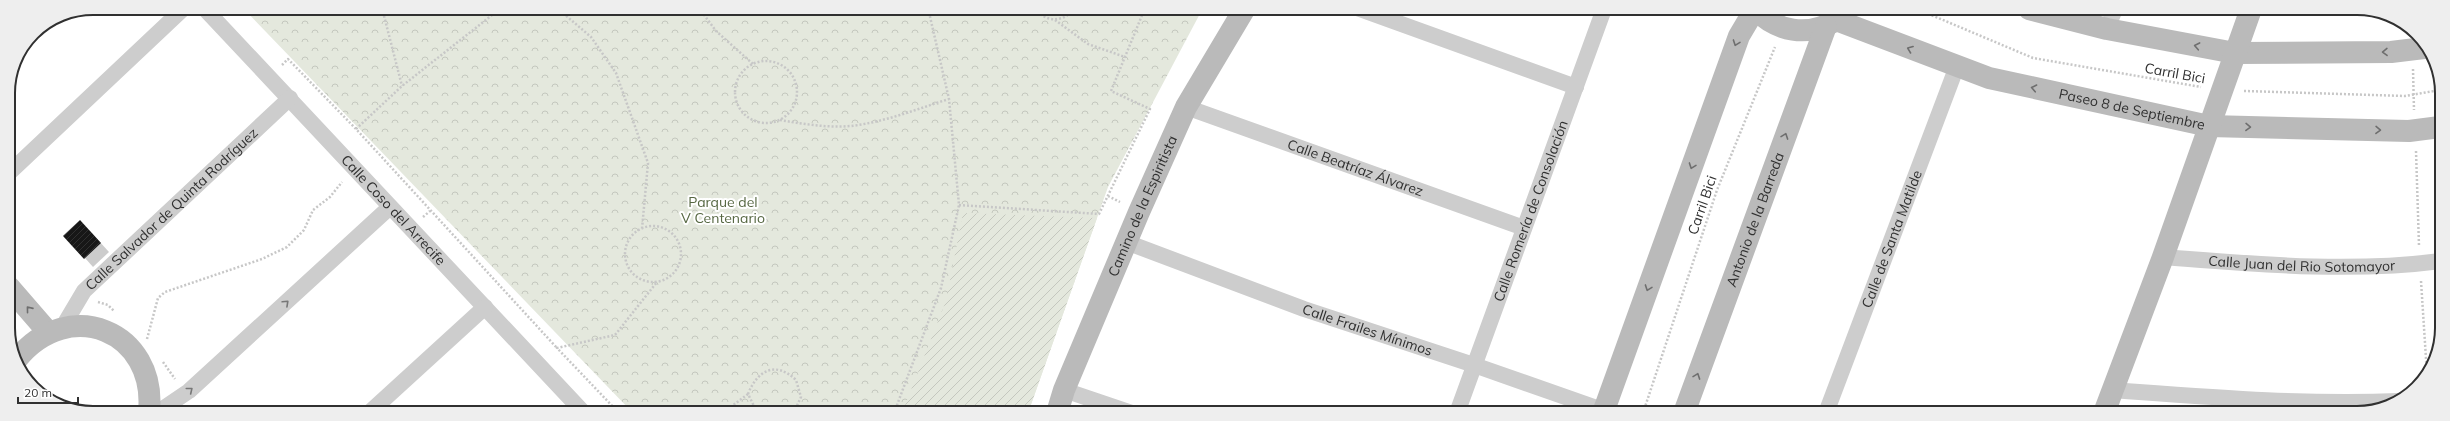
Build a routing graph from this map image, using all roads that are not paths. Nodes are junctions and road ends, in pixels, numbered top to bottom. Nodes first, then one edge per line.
1 (177, 15) edge
2 (211, 15) edge
3 (1241, 15) edge
4 (1376, 15) edge
5 (1602, 15) edge
6 (1751, 15) edge
7 (1762, 15) edge
8 (2052, 15) edge
9 (2113, 15) edge
10 (2249, 15) edge
11 (1837, 18) edge
12 (2107, 29) junction
13 (2418, 48) edge
14 (2235, 53) junction
15 (1957, 66) junction
16 (1576, 87) junction
17 (290, 98) junction
18 (1186, 107) junction
19 (2209, 126) junction
20 (2435, 127) edge
21 (15, 166) edge
22 (390, 207) junction
23 (1524, 228) junction
24 (1126, 242) junction
25 (2163, 257) junction
26 (2435, 262) edge
27 (15, 293) edge
28 (485, 307) junction
29 (55, 330) junction
30 (20, 356) edge
31 (1474, 364) junction
32 (1064, 390) junction
33 (2112, 390) junction
34 (2385, 401) edge
35 (150, 406) edge
36 (167, 406) edge
37 (377, 406) edge
38 (574, 406) edge
39 (1059, 406) edge
40 (1111, 406) edge
41 (1460, 406) edge
42 (1590, 406) edge
43 (1608, 406) edge
44 (1687, 406) edge
45 (1829, 406) edge
46 (2106, 406) edge

1 - 21 street
2 - 17 street, Calle Coso del Arrecife
3 - 18 street, Camino de la Espiritista
4 - 16 street
5 - 16 street, Calle Romería de Consolación
6 -> 43 street
7 - 11 street
8 - 12 street
9 - 12 street
10 - 14 street
15 -> 11 street, Paseo 8 de Septiembre
44 -> 11 street, Antonio de la Barreda
14 -> 12 street
13 -> 14 street
14 - 19 street
19 -> 15 street, Paseo 8 de Septiembre
15 - 45 street, Calle de Santa Matilde
16 - 23 street, Calle Romería de Consolación
17 - 22 street, Calle Coso del Arrecife
17 - 29 street, Calle Salvador de Quinta Rodríguez
18 - 23 street, Calle Beatríaz Álvarez
18 - 24 street, Camino de la Espiritista
19 -> 20 street, Paseo 8 de Septiembre
19 - 25 street
22 - 28 street, Calle Coso del Arrecife
36 -> 22 street
23 - 31 street, Calle Romería de Consolación
24 - 31 street, Calle Frailes Mínimos
24 - 32 street, Camino de la Espiritista
25 - 26 street, Calle Juan del Rio Sotomayor
25 - 33 street
29 -> 27 street
28 - 37 street
28 - 38 street, Calle Coso del Arrecife
29 - 30 street
29 - 35 street
31 - 41 street, Calle Romería de Consolación
31 - 42 street, Calle Frailes Mínimos
32 - 39 street, Camino de la Espiritista
32 - 40 street
33 - 34 street
33 - 46 street

